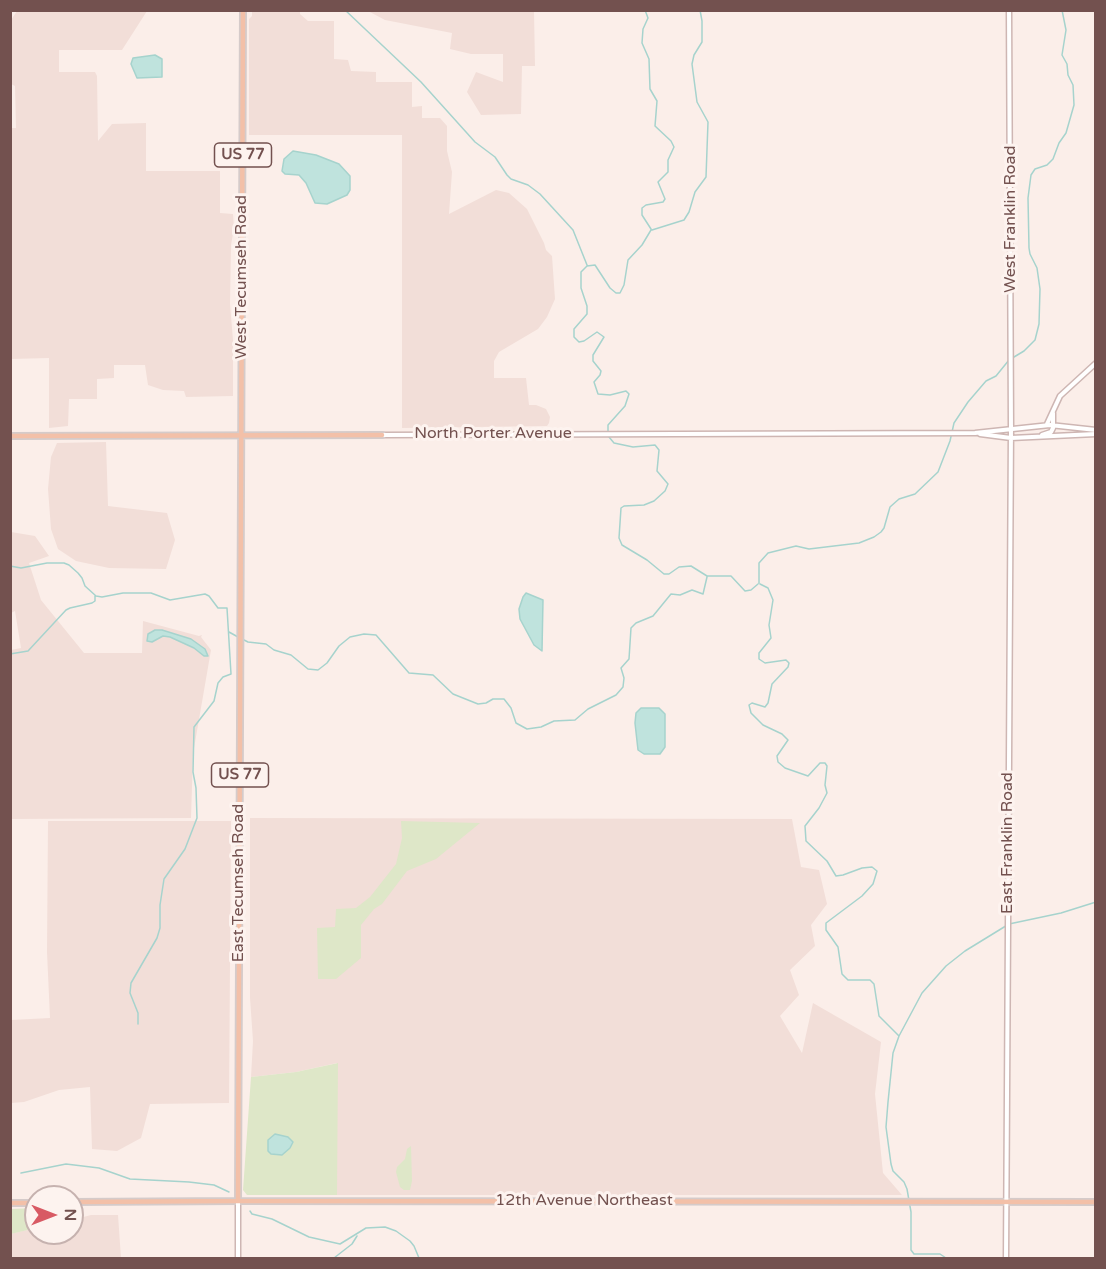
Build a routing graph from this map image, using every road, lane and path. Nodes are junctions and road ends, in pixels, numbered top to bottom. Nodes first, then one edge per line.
1 (243, 10) edge
2 (1009, 10) edge
3 (1095, 363) edge
4 (1053, 411) junction
5 (1043, 425) junction
6 (1054, 426) junction
7 (1011, 428) junction
8 (1095, 432) edge
9 (975, 433) junction
10 (382, 435) joint
11 (10, 436) edge
12 (241, 436) junction
13 (1011, 438) junction
14 (1030, 438) junction
15 (238, 1201) junction
16 (84, 1202) edge
17 (1007, 1202) junction
18 (1095, 1202) edge
19 (238, 1258) edge
20 (1006, 1258) edge

1 - 12 main road, West Tecumseh Road / US 77
2 - 7 street, West Franklin Road
3 - 4 street
4 - 5 street
4 - 6 street
5 - 6 street, North Porter Avenue
5 - 7 street, North Porter Avenue
6 - 8 street, North Porter Avenue
6 - 14 street
7 - 9 street, North Porter Avenue
7 - 13 street, East Franklin Road
8 - 14 street, North Porter Avenue
9 - 10 street, North Porter Avenue
9 - 13 street, North Porter Avenue
10 - 12 main road, North Porter Avenue
11 - 12 main road, North Porter Avenue
12 - 15 main road, East Tecumseh Road / US 77
13 - 14 street, North Porter Avenue
13 - 17 street, East Franklin Road
15 - 16 main road, 12th Avenue Northeast
15 - 17 main road, 12th Avenue Northeast
15 - 19 street, East Tecumseh Road
17 - 18 main road, 12th Avenue Northeast
17 - 20 street, East Franklin Road

